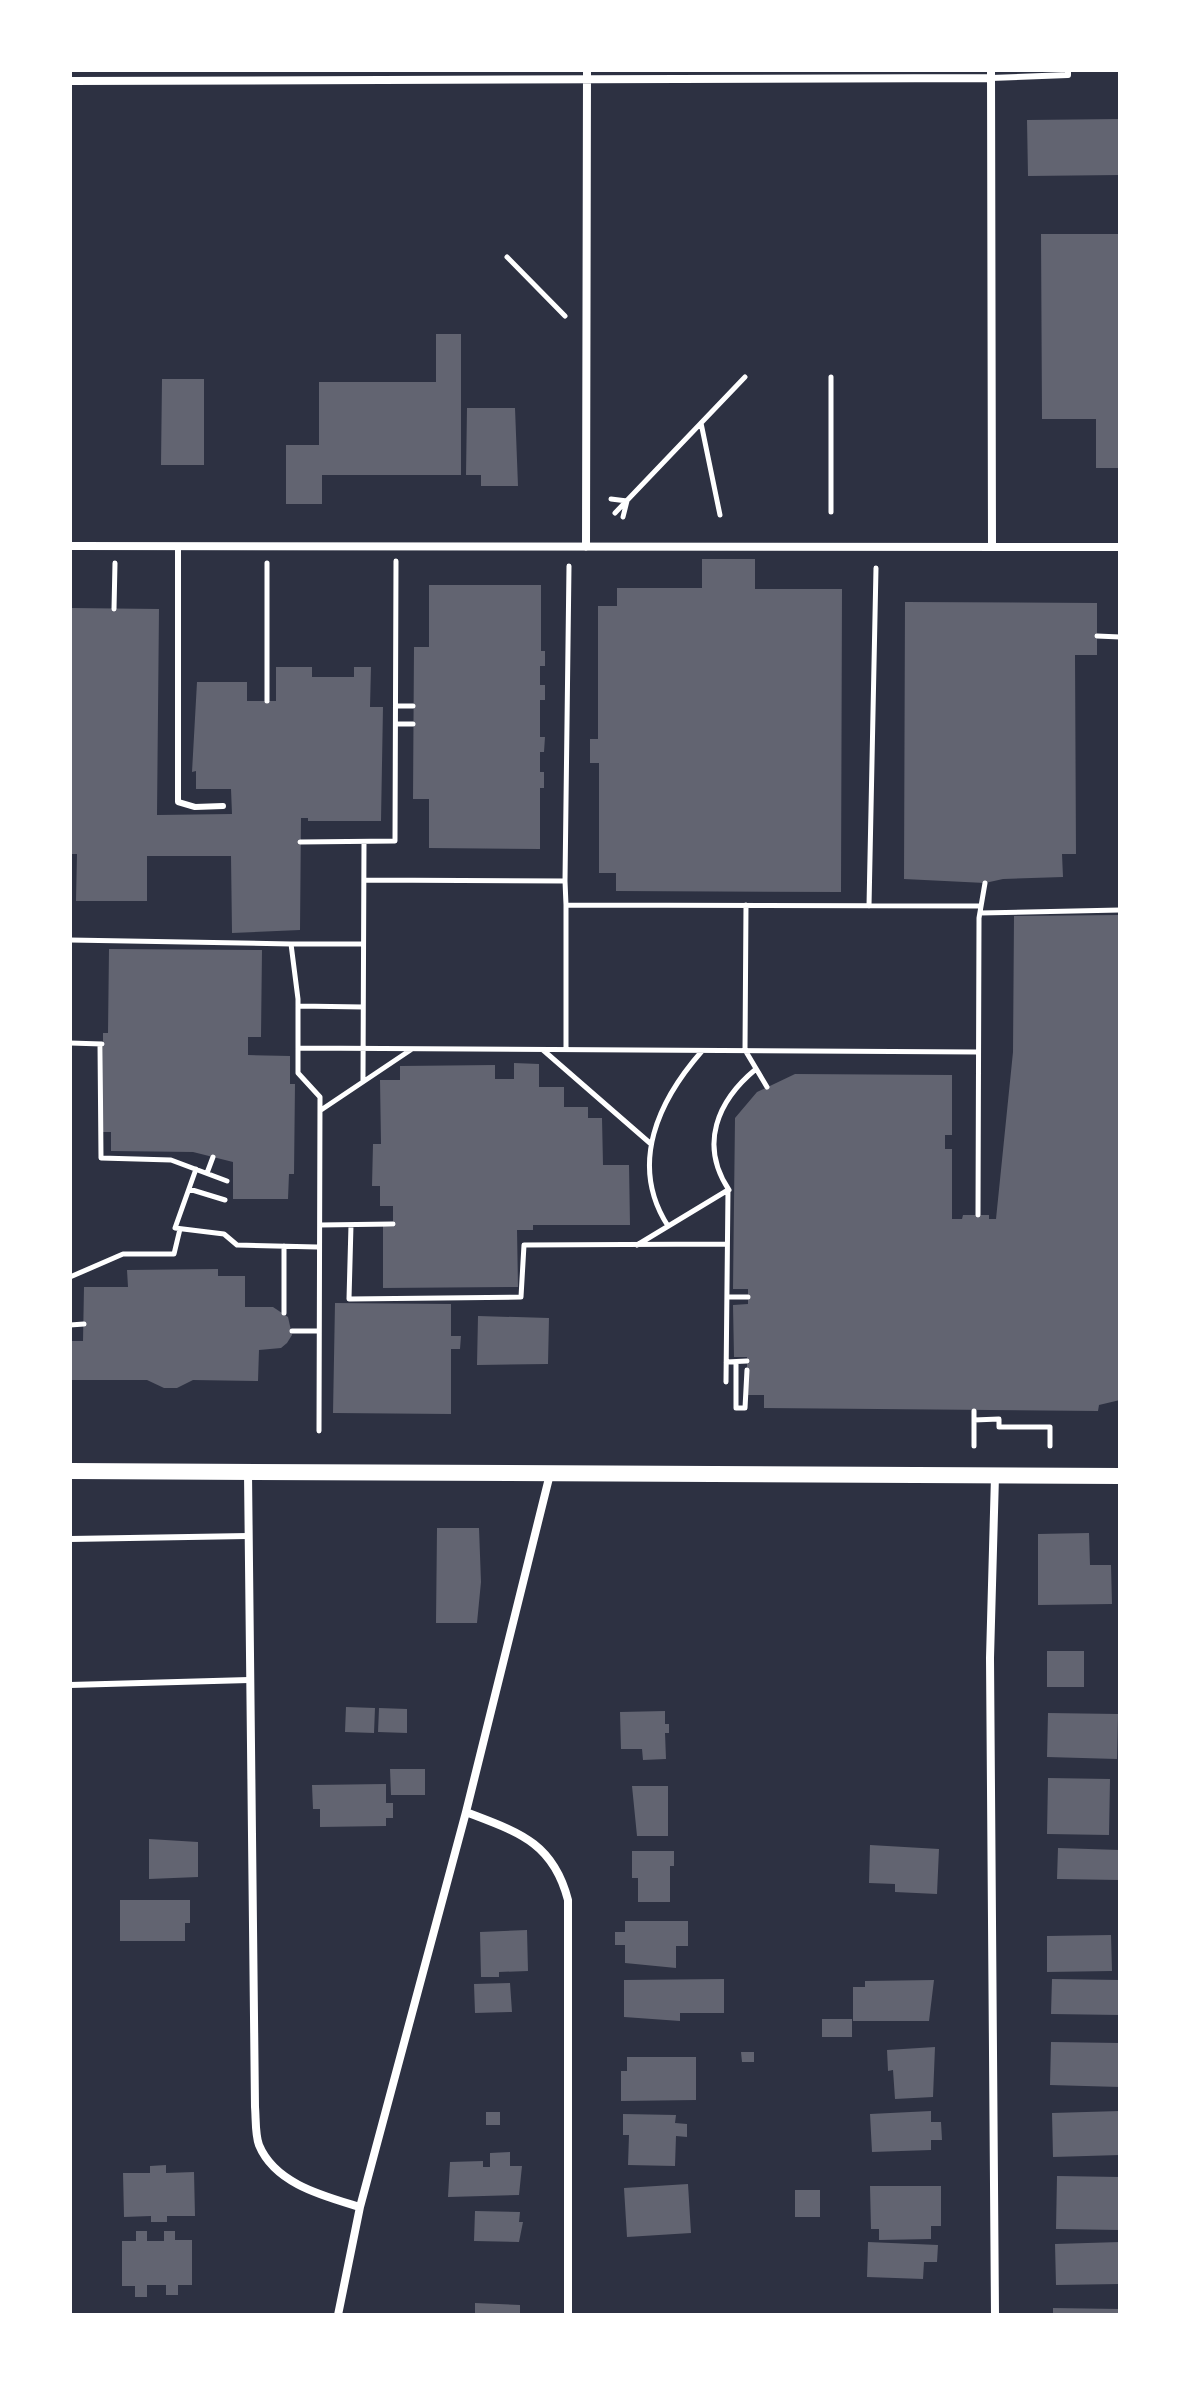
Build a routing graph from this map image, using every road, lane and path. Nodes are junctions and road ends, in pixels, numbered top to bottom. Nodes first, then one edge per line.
1 (587, 70) edge
2 (1068, 70) edge
3 (991, 74) edge
4 (70, 81) edge
5 (587, 81) junction
6 (507, 257) dead end
7 (565, 316) dead end
8 (745, 377) dead end
9 (831, 377) dead end
10 (700, 422) junction
11 (611, 499) dead end
12 (627, 501) junction
13 (831, 512) dead end
14 (615, 513) dead end
15 (720, 515) dead end
16 (623, 517) dead end
17 (70, 546) edge
18 (178, 546) junction
19 (992, 546) junction
20 (586, 547) junction
21 (1120, 547) edge
22 (115, 558) dead end
23 (267, 558) dead end
24 (396, 561) dead end
25 (569, 566) dead end
26 (876, 568) dead end
27 (114, 609) dead end
28 (1097, 636) dead end
29 (1120, 637) edge
30 (267, 701) dead end
31 (396, 706) junction
32 (413, 706) dead end
33 (396, 724) junction
34 (413, 724) dead end
35 (223, 806) dead end
36 (300, 842) dead end
37 (364, 842) junction
38 (364, 880) junction
39 (565, 881) junction
40 (985, 883) dead end
41 (566, 905) junction
42 (746, 905) junction
43 (869, 906) junction
44 (980, 909) junction
45 (1120, 910) edge
46 (70, 940) edge
47 (291, 944) junction
48 (363, 944) junction
49 (298, 1006) junction
50 (363, 1007) junction
51 (70, 1043) edge
52 (298, 1048) junction
53 (363, 1048) junction
54 (412, 1048) junction
55 (542, 1049) junction
56 (566, 1049) junction
57 (702, 1050) junction
58 (745, 1050) junction
59 (978, 1052) junction
60 (756, 1069) junction
61 (363, 1080) junction
62 (767, 1087) dead end
63 (320, 1111) junction
64 (651, 1144) junction
65 (213, 1157) dead end
66 (196, 1169) junction
67 (207, 1173) junction
68 (227, 1181) dead end
69 (189, 1189) junction
70 (729, 1190) junction
71 (225, 1200) dead end
72 (978, 1215) dead end
73 (393, 1224) dead end
74 (320, 1225) junction
75 (351, 1225) junction
76 (668, 1226) junction
77 (180, 1229) junction
78 (727, 1244) junction
79 (284, 1246) junction
80 (636, 1246) junction
81 (317, 1247) dead end
82 (70, 1277) edge
83 (727, 1297) junction
84 (748, 1297) dead end
85 (284, 1313) dead end
86 (84, 1324) dead end
87 (70, 1325) edge
88 (292, 1331) dead end
89 (319, 1331) junction
90 (747, 1361) dead end
91 (726, 1362) junction
92 (736, 1362) junction
93 (747, 1370) dead end
94 (726, 1382) dead end
95 (974, 1411) dead end
96 (974, 1420) junction
97 (319, 1431) dead end
98 (974, 1446) dead end
99 (1050, 1446) dead end
100 (70, 1471) edge
101 (248, 1472) junction
102 (550, 1473) junction
103 (995, 1475) junction
104 (1120, 1476) edge
105 (248, 1536) junction
106 (70, 1539) edge
107 (249, 1680) junction
108 (70, 1685) edge
109 (466, 1812) junction
110 (360, 2207) junction
111 (338, 2315) edge
112 (568, 2315) edge
113 (995, 2315) edge

1 - 5 street
2 - 3 lane
3 - 5 street
3 - 19 street
4 - 5 street
5 - 20 street
6 - 7 path
8 - 10 path
9 - 13 path
10 - 12 path
10 - 15 path
11 - 12 path
12 - 14 path
12 - 16 path
17 - 18 street
18 - 20 street
18 - 35 lane
19 - 20 street
19 - 21 street
22 - 27 path
23 - 30 path
24 - 31 path
25 - 39 path
26 - 43 path
28 - 29 path
31 - 32 path
31 - 33 path
33 - 34 path
33 - 37 path
36 - 37 path
37 - 38 path
38 - 39 path
38 - 48 path
39 - 41 path
40 - 44 path
41 - 42 path
41 - 56 path
42 - 43 path
42 - 58 path
43 - 44 path
44 - 45 path
44 - 59 path
46 - 47 path
47 - 48 path
47 - 49 path
48 - 50 path
49 - 50 path
49 - 52 path
50 - 53 path
51 - 66 path
52 - 53 path
52 - 63 path
53 - 54 path
53 - 61 path
54 - 55 path
54 - 61 path
55 - 56 path
55 - 64 path
56 - 57 path
57 - 58 path
57 - 64 path
58 - 59 path
58 - 60 path
59 - 72 path
60 - 62 path
60 - 70 path
61 - 63 path
63 - 74 path
64 - 76 path
65 - 67 path
66 - 67 path
66 - 69 path
67 - 68 path
69 - 71 path
69 - 77 path
70 - 76 path
70 - 78 path
73 - 75 path
74 - 75 path
74 - 89 path
75 - 80 path
76 - 80 path
77 - 79 path
77 - 82 path
78 - 80 path
78 - 83 path
79 - 81 path
79 - 85 path
83 - 84 path
83 - 91 path
86 - 87 path
88 - 89 path
89 - 97 path
90 - 92 path
91 - 92 path
91 - 94 path
92 - 93 path
95 - 96 path
96 - 98 path
96 - 99 path
100 - 101 main road
101 - 102 main road
101 - 105 street
102 - 103 main road
102 - 109 street
103 - 104 main road
103 - 113 street
105 - 106 lane
105 - 107 street
107 - 108 lane
107 - 110 street
109 - 110 street
109 - 112 street
110 - 111 street

